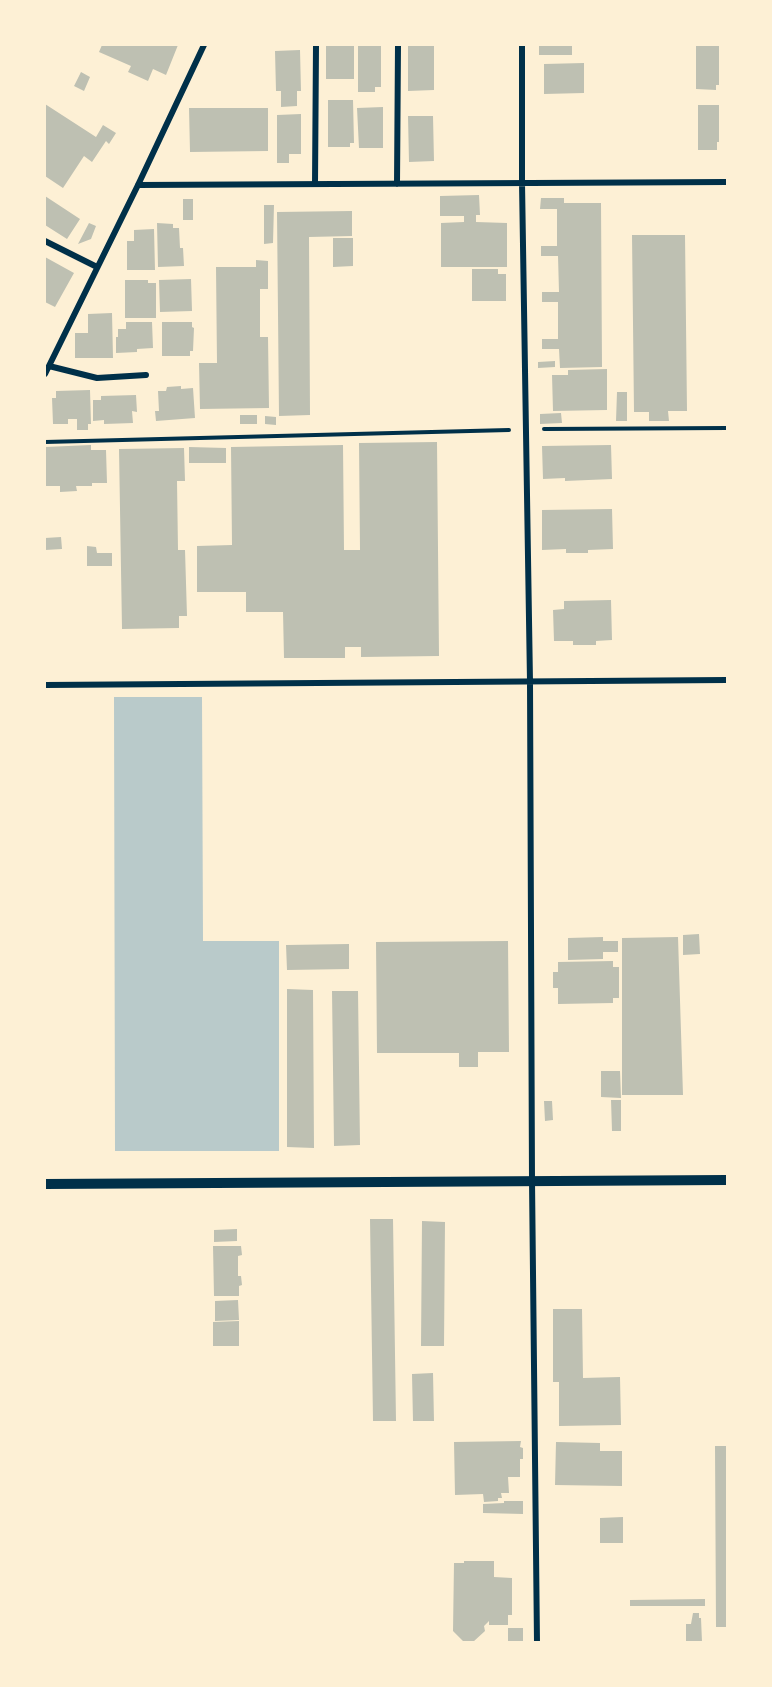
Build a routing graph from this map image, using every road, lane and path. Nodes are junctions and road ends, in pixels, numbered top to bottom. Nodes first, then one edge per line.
1 (204, 45) edge
2 (316, 45) edge
3 (398, 45) edge
4 (522, 45) edge
5 (727, 182) edge
6 (522, 183) junction
7 (315, 184) junction
8 (397, 184) junction
9 (138, 185) junction
10 (45, 241) edge
11 (97, 267) junction
12 (49, 366) junction
13 (45, 374) edge
14 (146, 375) dead end
15 (727, 428) edge
16 (526, 429) junction
17 (45, 442) edge
18 (727, 680) edge
19 (531, 681) junction
20 (45, 685) edge
21 (727, 1180) edge
22 (532, 1181) junction
23 (45, 1184) edge
24 (537, 1642) edge

1 - 9 street
2 - 7 street
3 - 8 street
4 - 6 street
5 - 6 street
6 - 8 street
6 - 16 street
7 - 8 street
7 - 9 street
9 - 11 street
10 - 11 street
11 - 12 street
12 - 13 street
12 - 14 street
15 - 16 path
16 - 17 path
16 - 19 street
18 - 19 street
19 - 20 street
19 - 22 street
21 - 22 street
22 - 23 street
22 - 24 street

